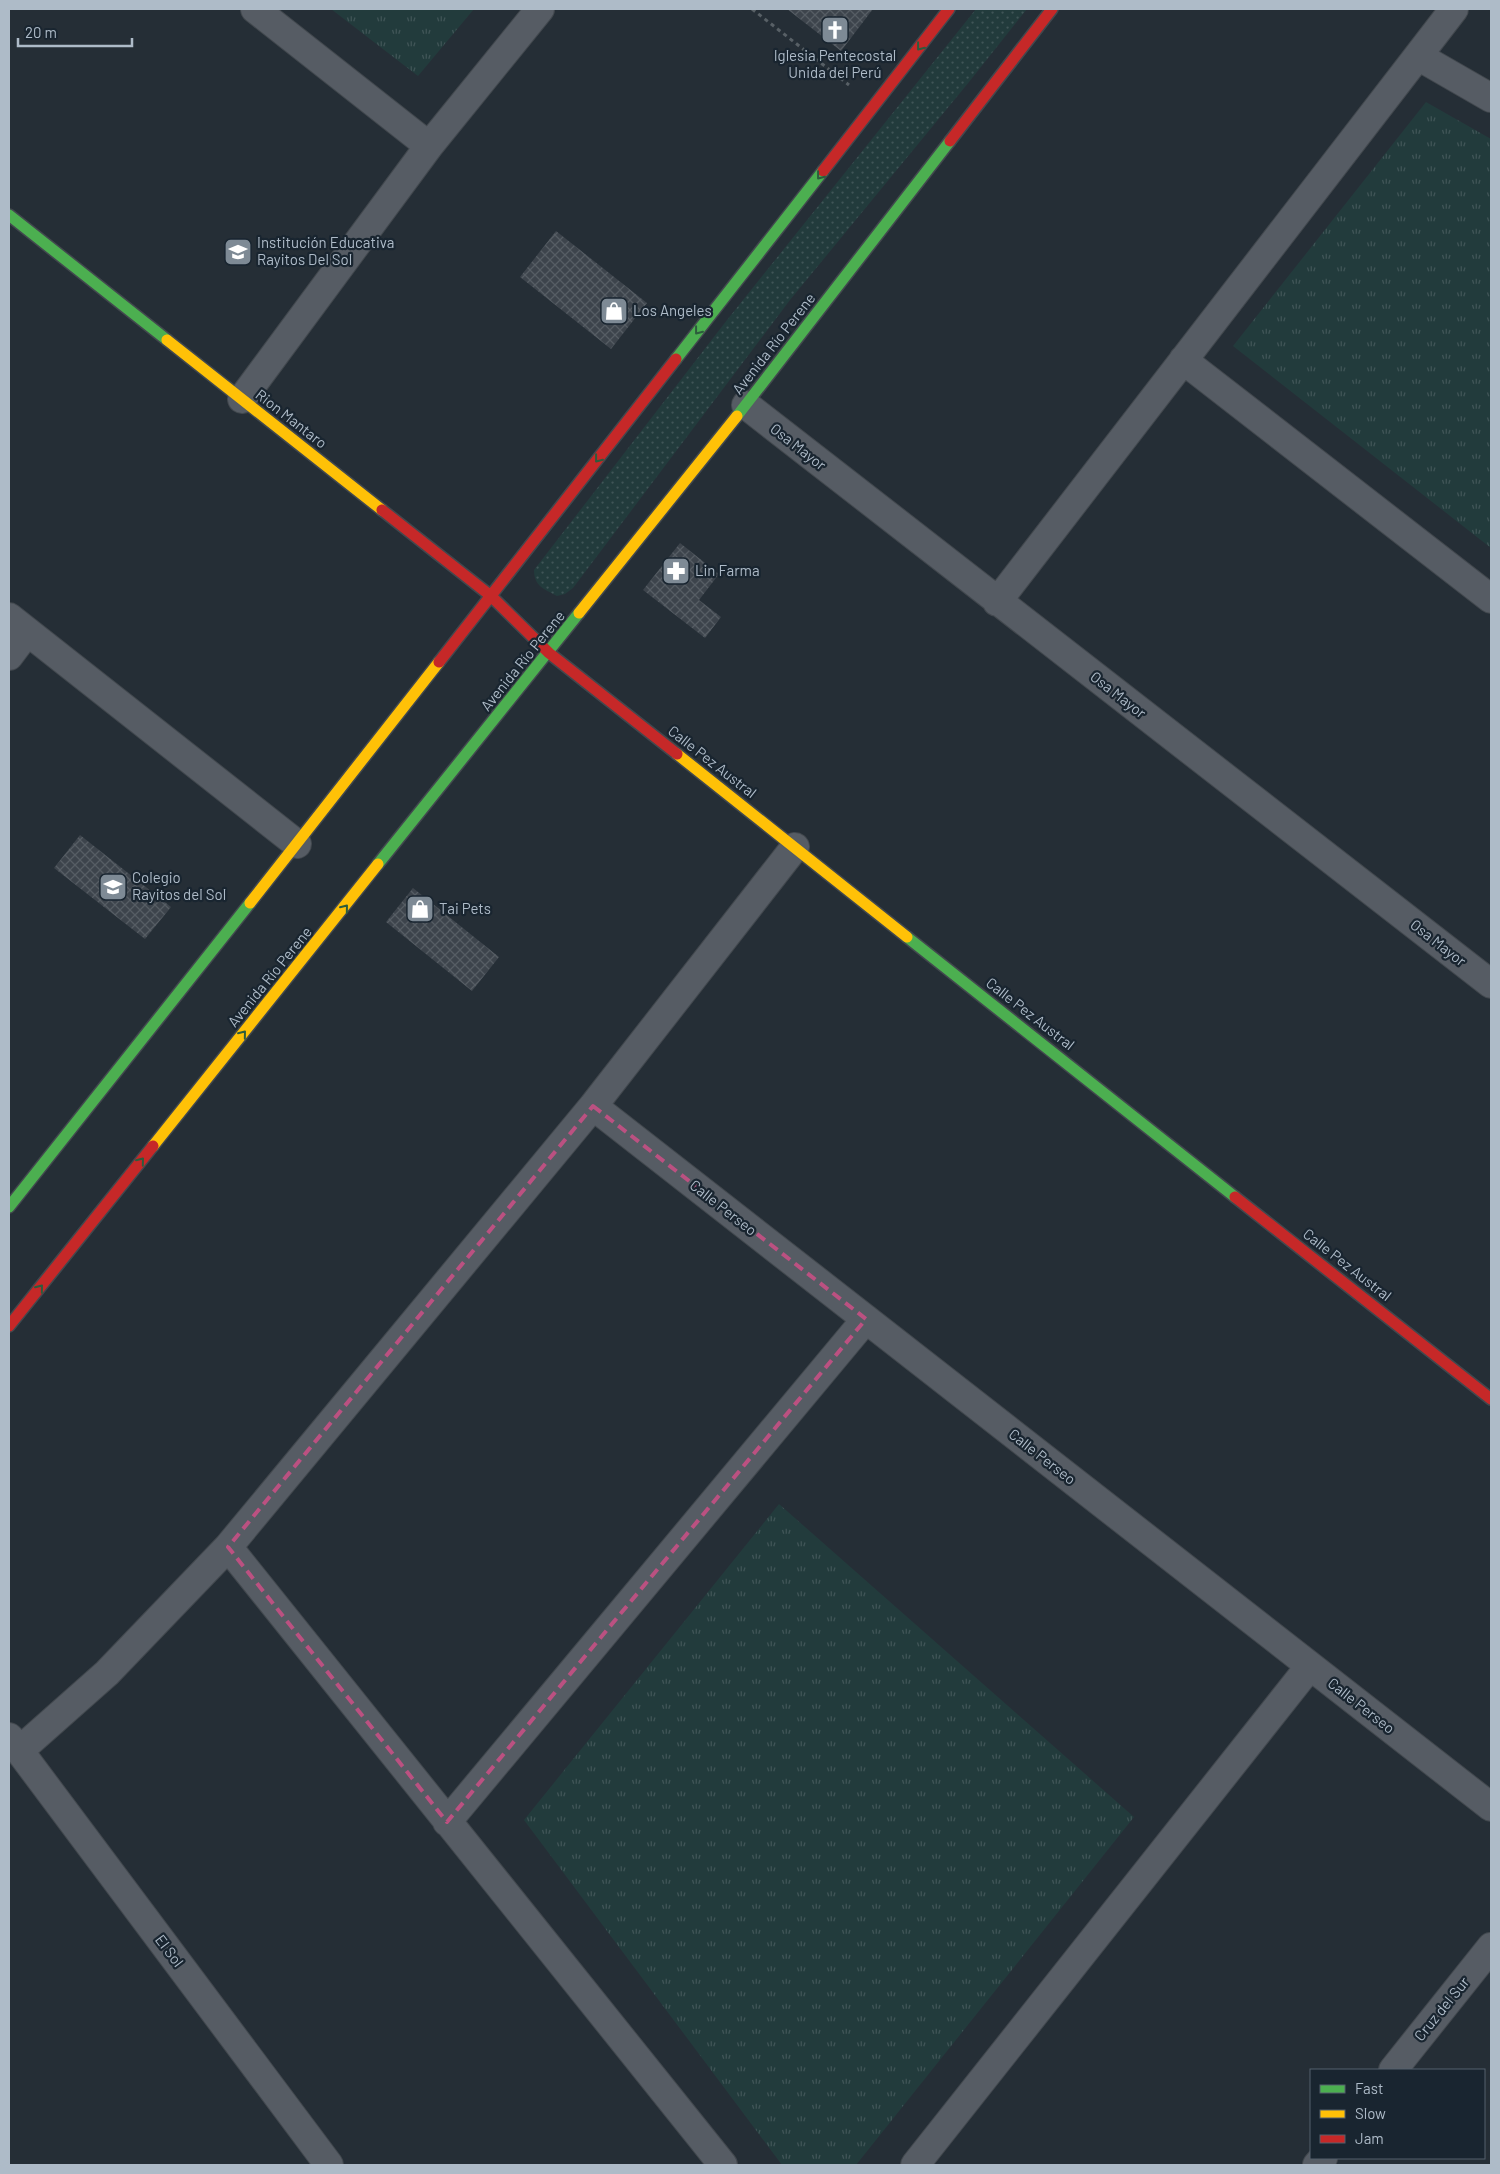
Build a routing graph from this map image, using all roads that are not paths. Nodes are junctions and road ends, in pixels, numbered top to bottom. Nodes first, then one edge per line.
1 (255, 9) edge
2 (540, 9) edge
3 (949, 9) edge
4 (1052, 9) edge
5 (1454, 9) edge
6 (1418, 56) junction
7 (1491, 98) edge
8 (429, 146) junction
9 (9, 215) edge
10 (1183, 360) junction
11 (242, 399) junction
12 (746, 405) junction
13 (491, 596) junction
14 (1491, 599) edge
15 (997, 602) junction
16 (18, 624) edge
17 (549, 653) junction
18 (9, 656) edge
19 (297, 844) junction
20 (795, 847) junction
21 (1491, 984) edge
22 (593, 1106) junction
23 (9, 1207) edge
24 (866, 1320) junction
25 (9, 1326) edge
26 (1491, 1399) edge
27 (228, 1547) junction
28 (1310, 1666) junction
29 (14, 1744) edge
30 (1491, 1807) edge
31 (447, 1822) junction
32 (1491, 1947) edge
33 (1394, 2069) edge
34 (329, 2165) edge
35 (723, 2165) edge
36 (915, 2165) edge

1 - 8 street
2 - 8 street
3 -> 13 street
4 - 12 street, Avenida Río Perene
5 - 6 street
6 - 7 street
6 - 10 street
8 - 11 street
9 - 11 street, Rion Mantaro
10 - 14 street
10 - 15 street
11 - 13 street, Rion Mantaro
12 - 15 street, Osa Mayor
12 - 17 street, Avenida Río Perene
13 - 17 street, Rion Mantaro
13 - 19 street
15 - 21 street, Osa Mayor
16 - 18 street
16 - 19 street
17 - 20 street, Calle Pez Austral
25 -> 17 street, Avenida Río Perene
19 - 23 street
20 - 22 street
20 - 26 street, Calle Pez Austral
22 - 24 street, Calle Perseo
22 - 27 street
24 - 28 street, Calle Perseo
24 - 31 street
27 - 29 street
27 - 31 street
28 - 30 street, Calle Perseo
28 - 36 street
29 - 34 street, El Sol
31 - 35 street
32 - 33 street, Cruz del Sur

